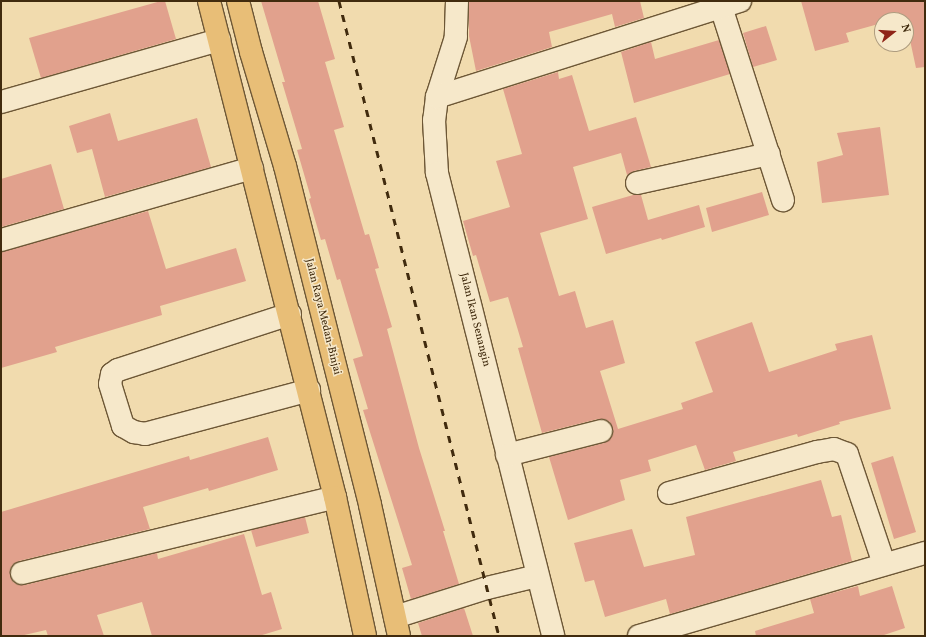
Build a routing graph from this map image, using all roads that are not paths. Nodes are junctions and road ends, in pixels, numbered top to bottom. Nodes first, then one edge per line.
1 (209, 1) edge
2 (238, 1) edge
3 (457, 1) edge
4 (731, 4) edge
5 (221, 50) junction
6 (251, 52) junction
7 (437, 96) junction
8 (1, 102) edge
9 (769, 154) junction
10 (252, 168) junction
11 (637, 183) dead end
12 (783, 200) dead end
13 (1, 240) edge
14 (290, 314) junction
15 (308, 390) junction
16 (600, 431) dead end
17 (507, 455) junction
18 (669, 493) dead end
19 (335, 497) junction
20 (925, 553) edge
21 (884, 564) junction
22 (22, 573) dead end
23 (537, 576) junction
24 (397, 626) edge
25 (365, 636) edge
26 (553, 636) edge
27 (640, 636) edge

1 - 5 main road
2 - 6 main road, Jalan Raya Medan-Binjai
3 - 7 street, Jalan Ikan Senangin
4 - 7 street
4 - 9 street
5 - 6 main road
5 - 8 street
5 - 10 main road
6 - 24 main road, Jalan Raya Medan-Binjai
7 - 17 street, Jalan Ikan Senangin
9 - 11 street
9 - 12 street
10 - 13 street
10 - 14 main road
14 - 15 main road
14 - 15 street
15 - 19 main road
16 - 17 street
17 - 23 street, Jalan Ikan Senangin
18 - 21 street
19 - 22 street
19 - 25 main road
20 - 21 street
21 - 27 street
23 - 24 street
23 - 26 street, Jalan Ikan Senangin

